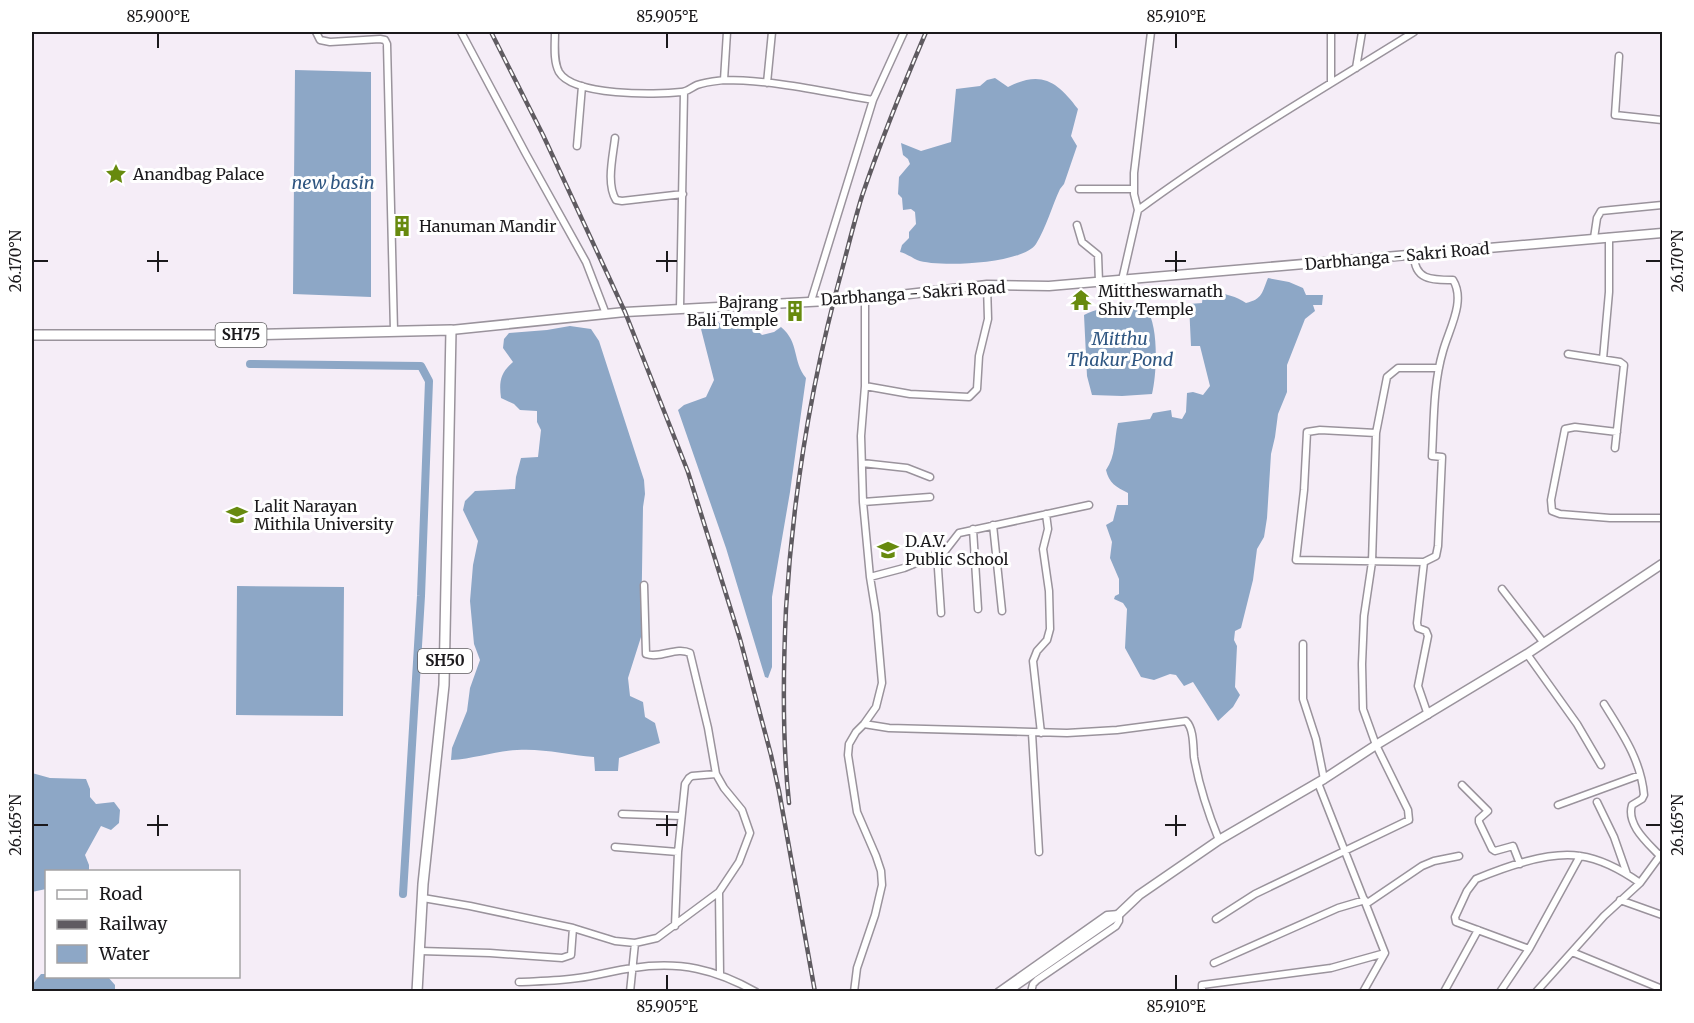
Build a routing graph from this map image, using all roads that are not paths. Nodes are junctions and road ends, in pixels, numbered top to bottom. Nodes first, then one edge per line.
1 (316, 32) edge
2 (461, 32) edge
3 (555, 32) edge
4 (726, 32) edge
5 (772, 32) edge
6 (904, 32) edge
7 (1151, 32) edge
8 (1331, 32) edge
9 (1362, 32) edge
10 (1414, 32) edge
11 (1619, 56) dead end
12 (1356, 68) junction
13 (724, 80) junction
14 (767, 83) junction
15 (1331, 83) junction
16 (582, 86) junction
17 (684, 92) junction
18 (873, 100) junction
19 (1662, 120) edge
20 (615, 138) dead end
21 (577, 146) dead end
22 (1079, 189) dead end
23 (1133, 189) junction
24 (683, 194) junction
25 (1662, 205) edge
26 (1138, 210) junction
27 (1077, 225) dead end
28 (1662, 233) edge
29 (1609, 237) junction
30 (1594, 238) junction
31 (1414, 254) junction
32 (1122, 280) junction
33 (1099, 282) junction
34 (987, 285) junction
35 (865, 299) junction
36 (811, 301) junction
37 (680, 309) junction
38 (606, 314) junction
39 (451, 330) junction
40 (394, 331) junction
41 (32, 335) edge
42 (1568, 354) dead end
43 (1603, 359) junction
44 (1439, 369) junction
45 (865, 386) junction
46 (1617, 432) junction
47 (1376, 434) junction
48 (1615, 448) dead end
49 (862, 463) junction
50 (930, 477) dead end
51 (930, 497) dead end
52 (863, 502) junction
53 (1089, 506) dead end
54 (1046, 514) junction
55 (1662, 518) edge
56 (993, 525) junction
57 (973, 529) junction
58 (937, 554) junction
59 (1372, 562) junction
60 (1424, 562) junction
61 (1662, 564) edge
62 (870, 577) junction
63 (644, 585) dead end
64 (1502, 589) dead end
65 (978, 609) dead end
66 (1002, 611) dead end
67 (941, 613) dead end
68 (1543, 642) junction
69 (1303, 644) dead end
70 (1527, 654) junction
71 (1604, 704) dead end
72 (1428, 715) junction
73 (864, 724) junction
74 (1032, 733) junction
75 (1041, 733) junction
76 (1376, 745) junction
77 (1601, 765) dead end
78 (716, 774) junction
79 (1640, 775) junction
80 (1321, 781) junction
81 (1462, 785) dead end
82 (1597, 802) dead end
83 (1558, 805) dead end
84 (622, 814) dead end
85 (681, 816) junction
86 (1219, 840) junction
87 (615, 847) dead end
88 (1343, 850) junction
89 (678, 852) junction
90 (1039, 852) dead end
91 (1661, 854) edge
92 (1459, 856) dead end
93 (1580, 856) junction
94 (1520, 864) junction
95 (1627, 874) junction
96 (1640, 883) junction
97 (719, 892) junction
98 (423, 898) junction
99 (1620, 900) junction
100 (1366, 902) junction
101 (1119, 914) junction
102 (1662, 915) edge
103 (1216, 919) dead end
104 (675, 926) junction
105 (573, 928) junction
106 (1478, 930) junction
107 (636, 944) junction
108 (1529, 949) junction
109 (420, 951) junction
110 (1572, 952) junction
111 (1385, 953) junction
112 (1214, 963) dead end
113 (633, 968) junction
114 (720, 974) junction
115 (519, 982) dead end
116 (1662, 989) edge
117 (417, 992) edge
118 (630, 992) edge
119 (756, 992) edge
120 (854, 992) edge
121 (998, 992) edge
122 (1006, 992) edge
123 (1031, 992) edge
124 (1202, 992) edge
125 (1363, 992) edge
126 (1444, 992) edge
127 (1500, 992) edge
128 (1536, 992) edge

1 - 40 street
2 - 38 street
3 - 16 street
4 - 13 street
5 - 14 street
6 - 18 street
7 - 23 street
8 - 15 street
9 - 12 street
10 - 12 street
11 - 19 street
12 - 15 street
13 - 14 street
13 - 17 street
14 - 18 street
15 - 26 street
16 - 17 street
16 - 21 street
17 - 24 street
18 - 36 street
20 - 24 street
22 - 23 street
23 - 26 street
24 - 37 street
25 - 30 street
26 - 32 street
27 - 33 street
28 - 29 main road, Darbhanga - Sakri Road
29 - 30 main road, Darbhanga - Sakri Road
29 - 43 street
30 - 31 main road, Darbhanga - Sakri Road
31 - 32 main road, Darbhanga - Sakri Road
31 - 44 street
32 - 33 main road, Darbhanga - Sakri Road
33 - 34 main road, Darbhanga - Sakri Road
34 - 35 main road, Darbhanga - Sakri Road
34 - 45 street
35 - 36 main road, Darbhanga - Sakri Road
35 - 45 street
36 - 37 main road, Darbhanga - Sakri Road
37 - 38 main road, Darbhanga - Sakri Road
38 - 39 main road, Darbhanga - Sakri Road
39 - 40 main road, SH75
39 - 98 main road, SH50
40 - 41 main road, SH75
42 - 43 street
43 - 46 street
44 - 47 street
44 - 60 street
45 - 49 street
46 - 48 street
46 - 55 street
47 - 59 street
47 - 59 street
49 - 50 street
49 - 52 street
51 - 52 street
52 - 62 street
53 - 54 street
54 - 56 street
54 - 75 street
56 - 57 street
56 - 66 street
57 - 58 street
57 - 65 street
58 - 62 street
58 - 67 street
59 - 60 street
59 - 76 street
60 - 72 street
61 - 68 main road
62 - 73 street
63 - 78 street
64 - 68 street
68 - 70 main road
69 - 80 street
70 - 72 main road
70 - 77 street
71 - 79 street
72 - 76 main road
73 - 74 street
73 - 120 street
74 - 75 street
74 - 90 street
75 - 86 street
76 - 80 main road
76 - 88 street
78 - 85 street
78 - 97 street
79 - 83 street
79 - 91 street
80 - 86 main road
80 - 88 street
81 - 94 street
82 - 95 street
84 - 85 street
85 - 89 street
86 - 101 main road
87 - 89 street
88 - 100 street
88 - 103 street
89 - 104 street
91 - 96 street
92 - 100 street
93 - 94 street
93 - 95 street
93 - 108 street
94 - 106 street
95 - 96 street
96 - 99 street
97 - 104 street
97 - 114 street
98 - 105 street
98 - 109 main road, SH50
99 - 102 street
99 - 110 street
100 - 111 street
100 - 112 street
101 - 121 street
101 - 122 main road
101 - 123 street
104 - 107 street
105 - 107 street
105 - 109 street
106 - 108 street
106 - 126 street
107 - 113 street
108 - 127 street
109 - 117 main road, SH50
110 - 116 street
110 - 128 street
111 - 124 street
111 - 125 street
113 - 114 street
113 - 115 street
113 - 118 street
114 - 119 street

